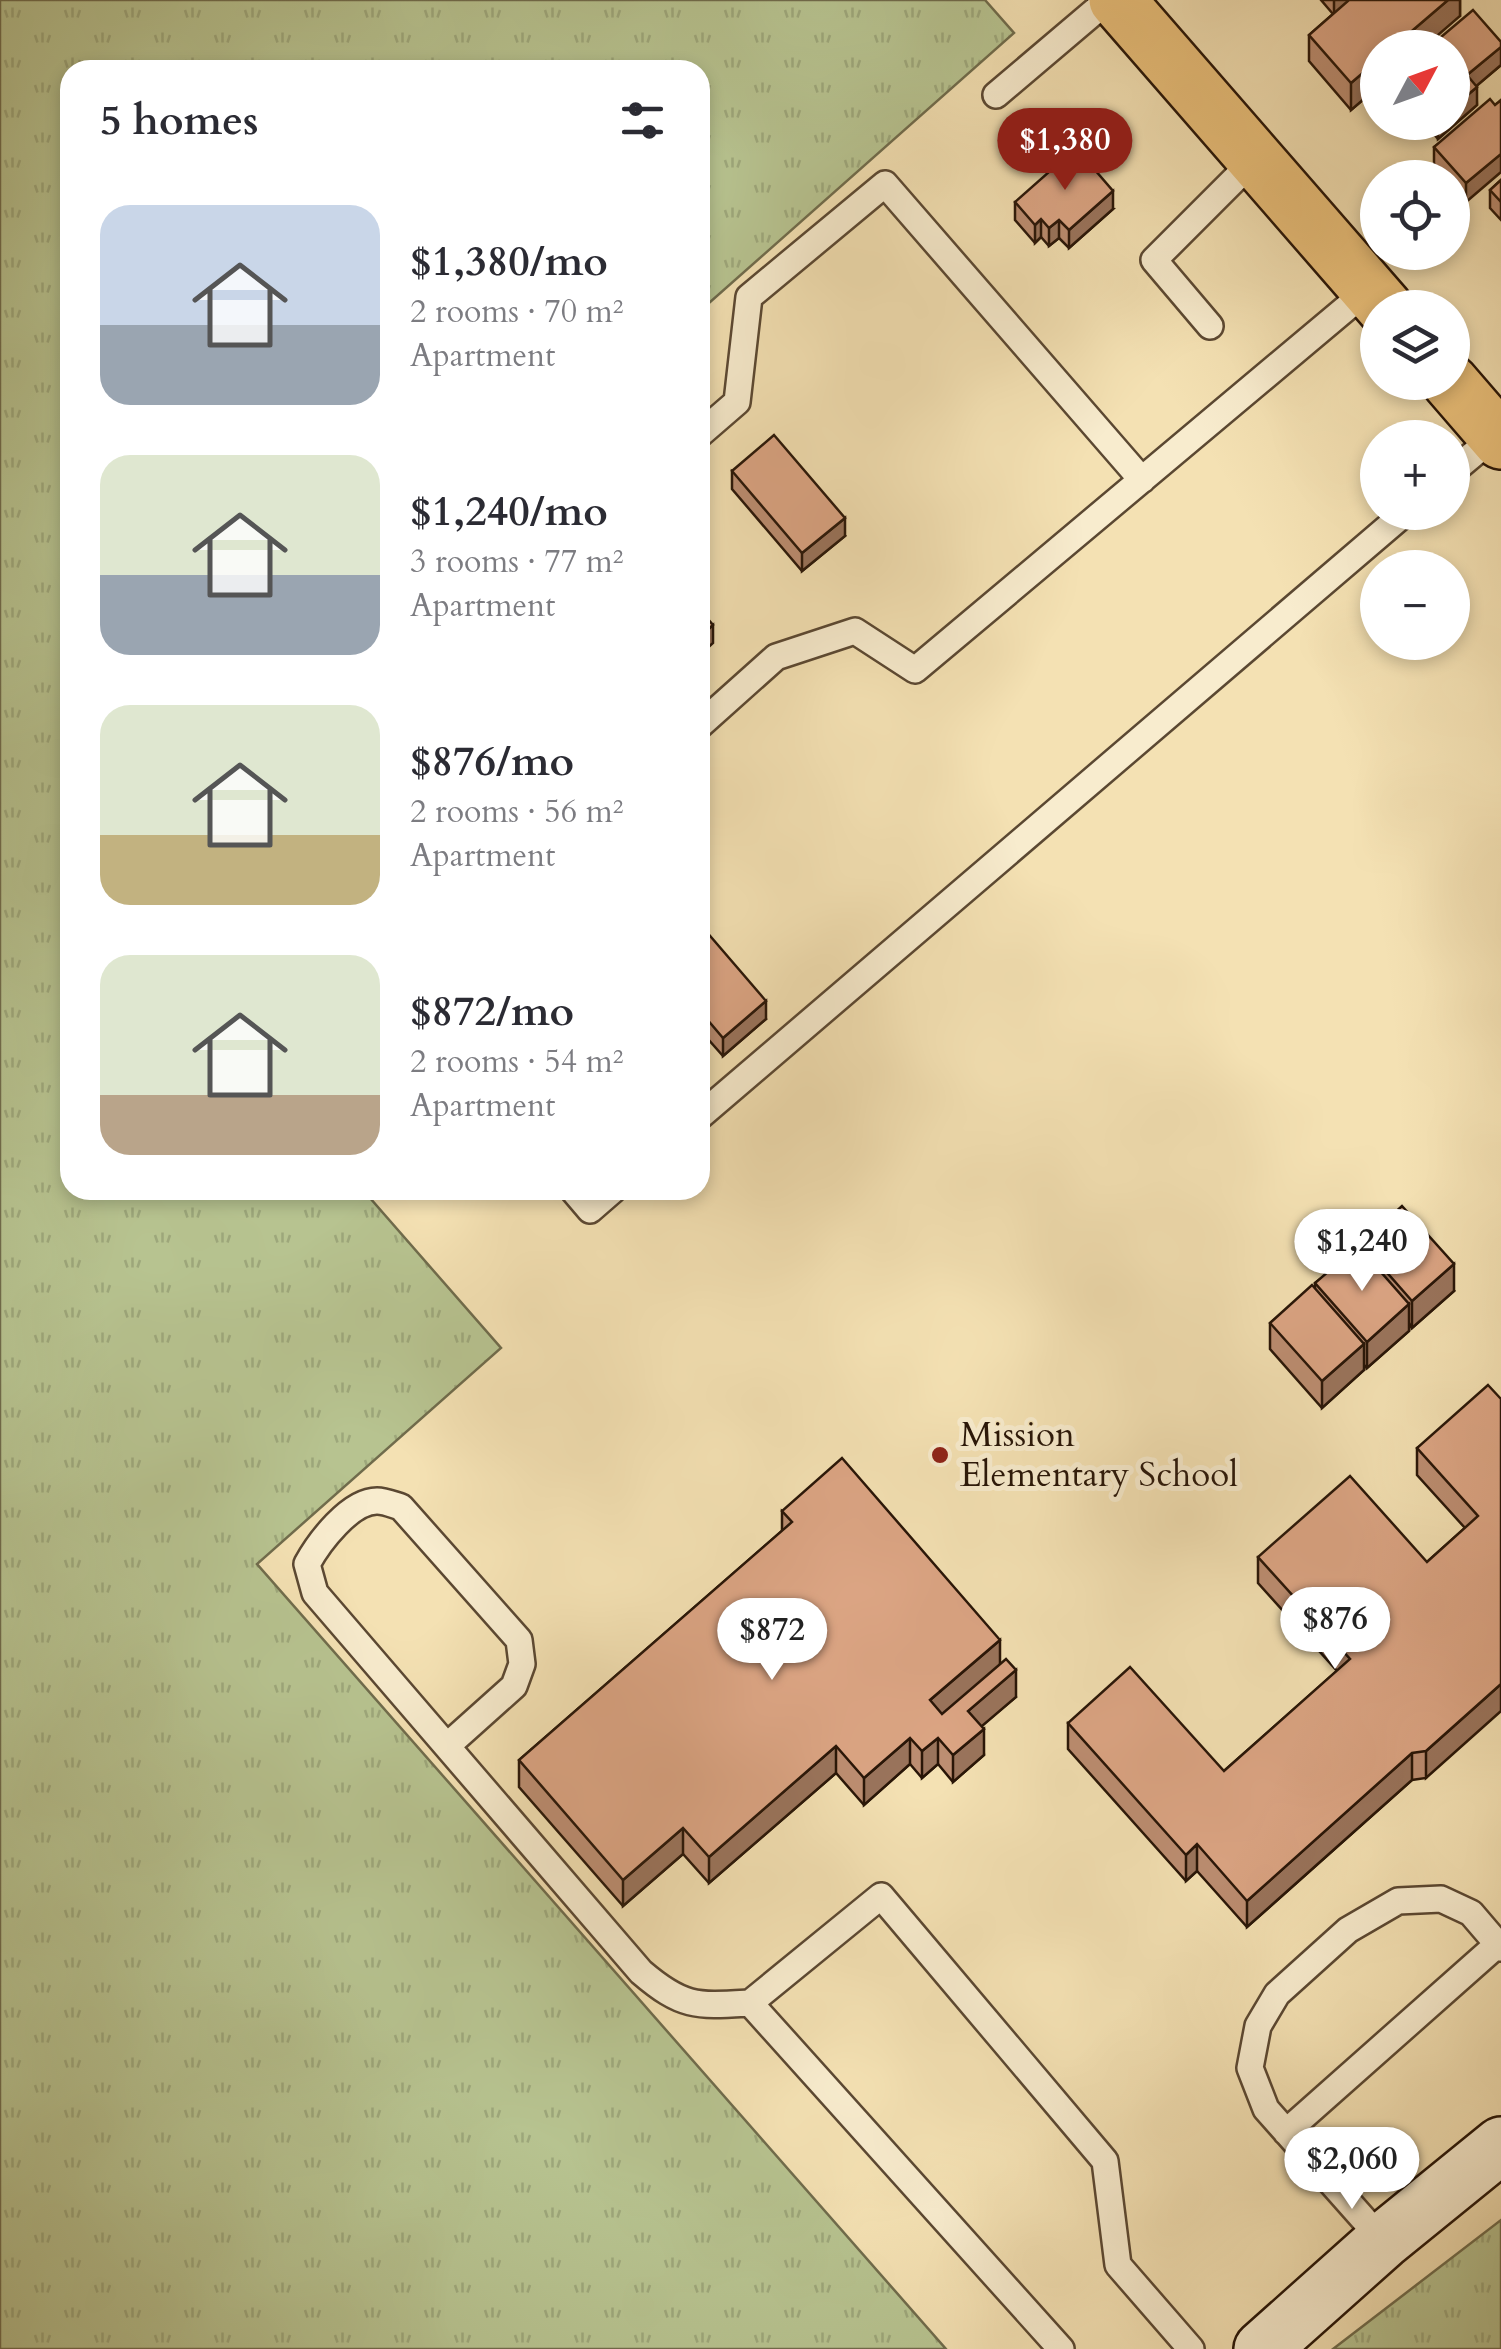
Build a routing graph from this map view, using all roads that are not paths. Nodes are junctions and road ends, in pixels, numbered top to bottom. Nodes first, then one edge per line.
1 (1108, 0) edge
2 (1117, 0) edge
3 (996, 95) dead end
4 (1255, 159) junction
5 (1370, 290) edge
6 (1360, 311) edge
7 (1210, 326) dead end
8 (1465, 400) edge
9 (710, 425) edge
10 (1498, 438) edge
11 (1470, 459) edge
12 (1142, 480) junction
13 (1385, 530) edge
14 (710, 717) edge
15 (710, 1107) edge
16 (582, 1200) edge
17 (602, 1200) edge
18 (447, 1746) junction
19 (1499, 1946) edge
20 (750, 2003) junction
21 (1286, 2132) junction
22 (1501, 2146) edge
23 (1383, 2242) junction
24 (1061, 2349) edge
25 (1192, 2349) edge
26 (1262, 2349) edge

1 - 3 lane
2 - 4 main road
4 - 5 main road
4 - 7 lane
6 - 12 lane
8 - 10 main road
9 - 12 lane
10 - 11 lane
12 - 14 lane
13 - 15 lane
16 - 17 lane
18 - 18 lane
18 - 20 lane
19 - 21 lane
19 - 21 lane
20 - 24 lane
20 - 25 lane
21 - 23 lane
22 - 23 main road
23 - 26 main road

